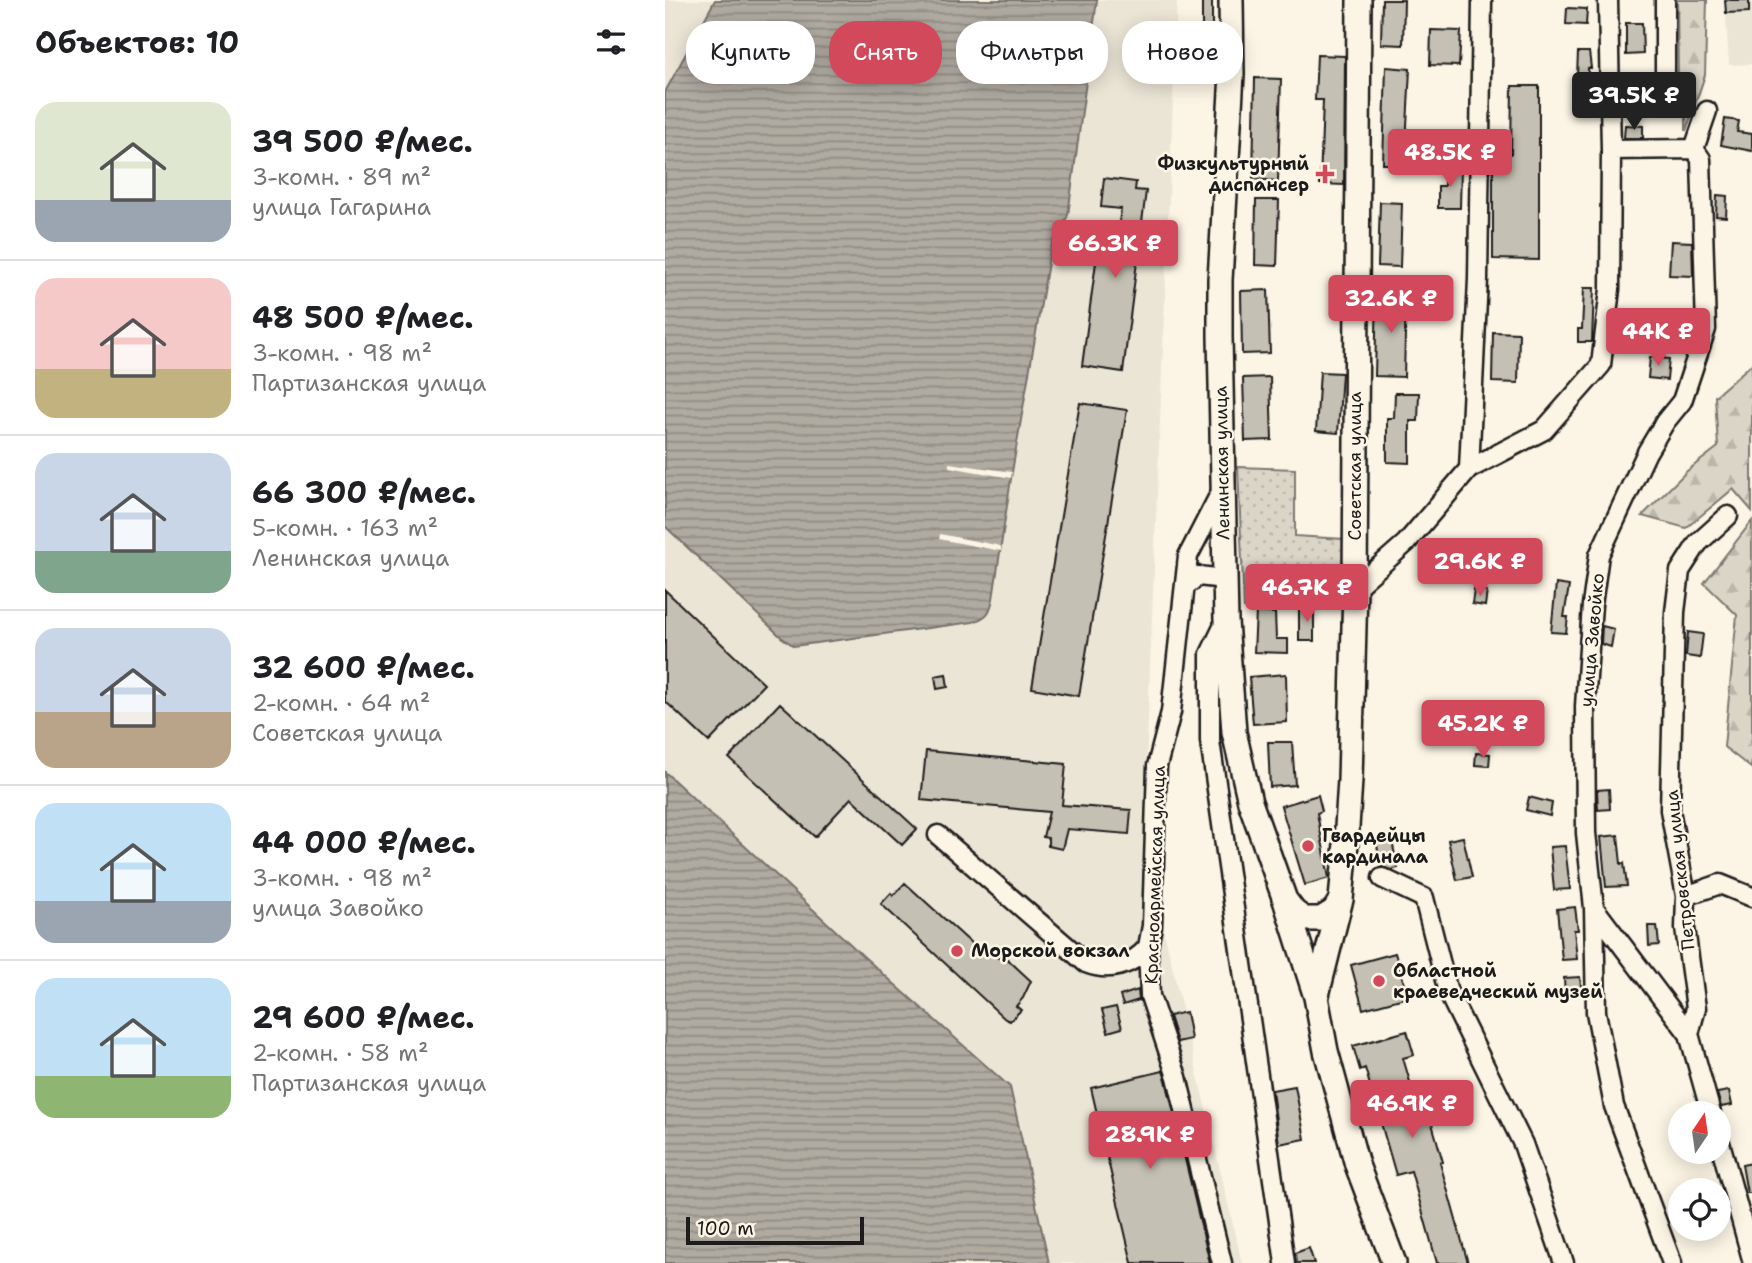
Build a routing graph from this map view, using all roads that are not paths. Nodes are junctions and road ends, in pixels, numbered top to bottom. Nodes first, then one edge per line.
1 (1231, 0) edge
2 (1359, 0) edge
3 (1482, 0) edge
4 (1608, 0) edge
5 (1665, 0) edge
6 (1665, 74) dead end
7 (1707, 111) dead end
8 (1694, 149) junction
9 (1611, 150) junction
10 (1469, 468) junction
11 (1223, 488) junction
12 (1728, 516) dead end
13 (1225, 579) junction
14 (1185, 586) junction
15 (1356, 587) junction
16 (1226, 621) junction
17 (938, 835) dead end
18 (1383, 878) dead end
19 (1686, 896) junction
20 (1752, 897) edge
21 (1285, 900) junction
22 (1341, 900) junction
23 (1594, 908) junction
24 (1148, 947) junction
25 (1316, 997) junction
26 (1689, 1034) junction
27 (1708, 1101) edge
28 (1726, 1164) edge
29 (1752, 1258) edge
30 (1222, 1263) edge
31 (1285, 1263) edge
32 (1394, 1263) edge
33 (1564, 1263) edge
34 (1672, 1263) edge

1 - 11 main road, Ленинская улица
2 - 15 main road, Советская улица
3 - 10 street
4 - 9 street
5 - 6 street
7 - 8 street
8 - 9 street
8 - 23 street, улица Завойко
9 - 10 street
10 - 15 street
11 - 13 main road, Ленинская улица
11 - 14 street, Красноармейская улица
12 - 19 street, Петровская улица
13 - 14 street
13 - 16 main road, Ленинская улица
14 - 24 street, Красноармейская улица
15 - 22 main road, Советская улица
16 - 21 main road, Ленинская улица
16 - 31 street
17 - 24 street
18 - 33 street
19 - 20 street
19 - 26 street, Петровская улица
21 - 22 main road
21 - 25 main road, Ленинская улица
22 - 25 main road, Ленинская улица
23 - 26 street
23 - 34 street, улица Завойко
24 - 30 street, Красноармейская улица
25 - 32 main road, Ленинская улица
26 - 27 street, Петровская улица
28 - 29 street

